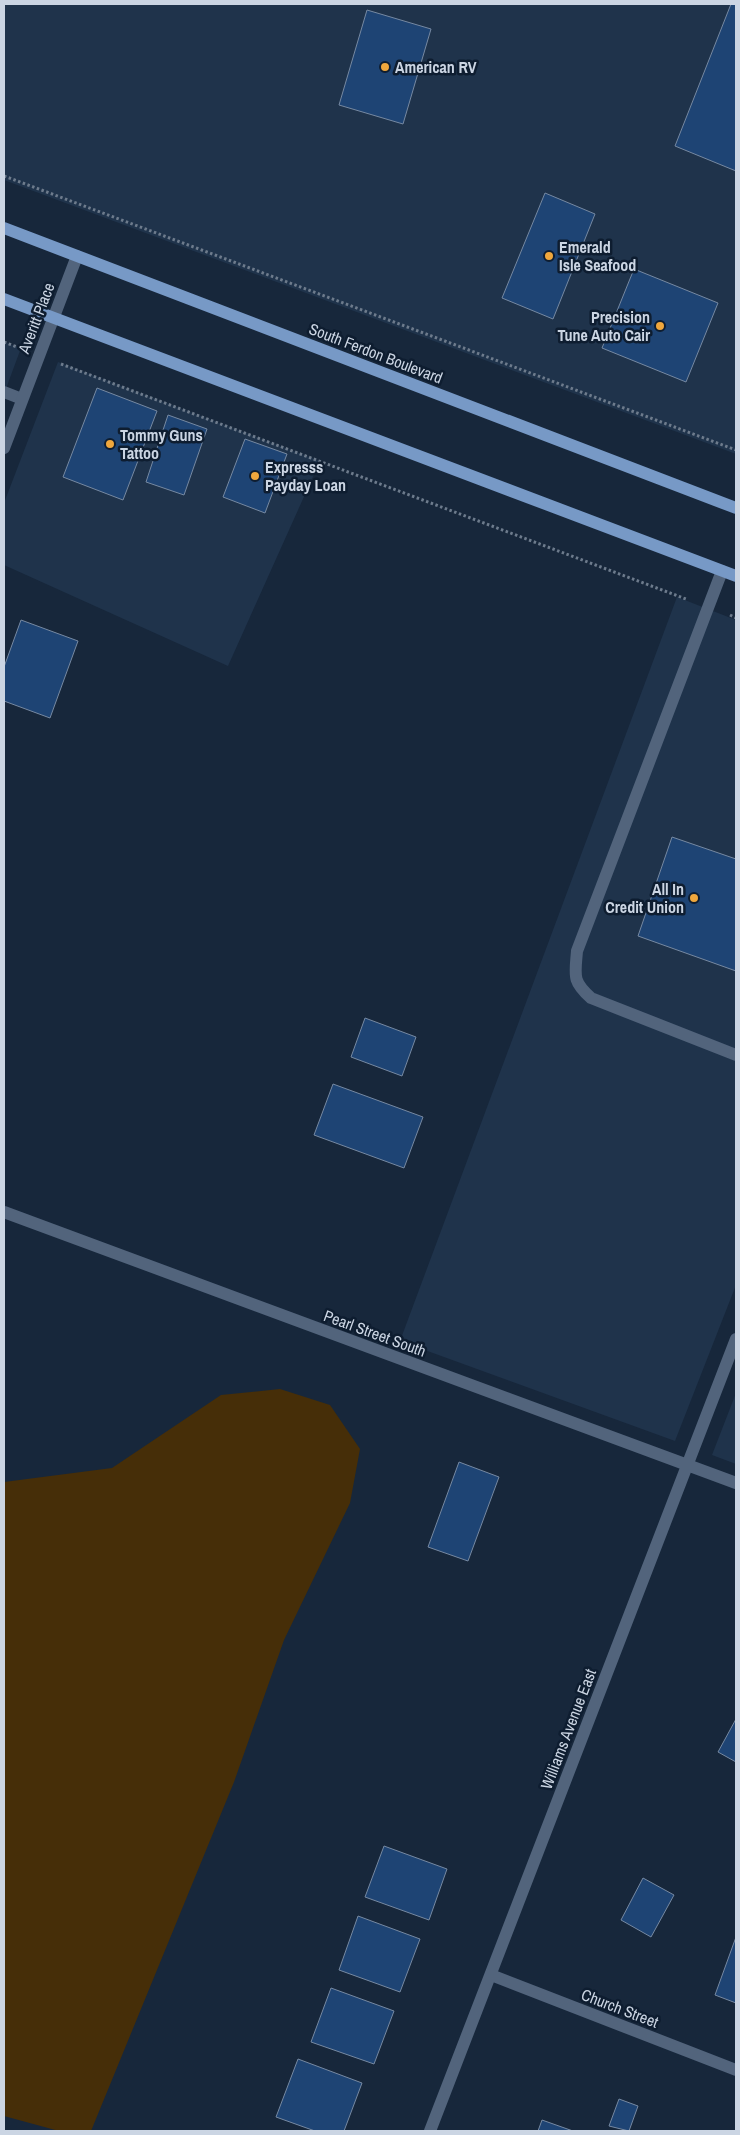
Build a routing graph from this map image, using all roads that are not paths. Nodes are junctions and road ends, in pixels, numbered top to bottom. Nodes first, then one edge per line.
1 (4, 228) edge
2 (77, 256) junction
3 (4, 300) edge
4 (54, 318) junction
5 (4, 392) edge
6 (22, 400) junction
7 (4, 448) edge
8 (736, 508) edge
9 (722, 571) junction
10 (736, 576) edge
11 (736, 1055) edge
12 (4, 1212) edge
13 (736, 1339) edge
14 (687, 1466) junction
15 (736, 1483) edge
16 (491, 1975) junction
17 (736, 2070) edge
18 (430, 2131) edge

1 - 2 main road, South Ferdon Boulevard
2 - 4 street, Averitt Place
2 - 8 main road, South Ferdon Boulevard
3 - 4 main road
4 - 6 street, Averitt Place
4 - 9 main road
5 - 6 street
6 - 7 street, Averitt Place
9 - 10 main road
9 - 11 street
12 - 14 street, Pearl Street South
13 - 14 street, Williams Avenue East
14 - 15 street, Pearl Street South
14 - 16 street, Williams Avenue East
16 - 17 street, Church Street
16 - 18 street, Williams Avenue East

